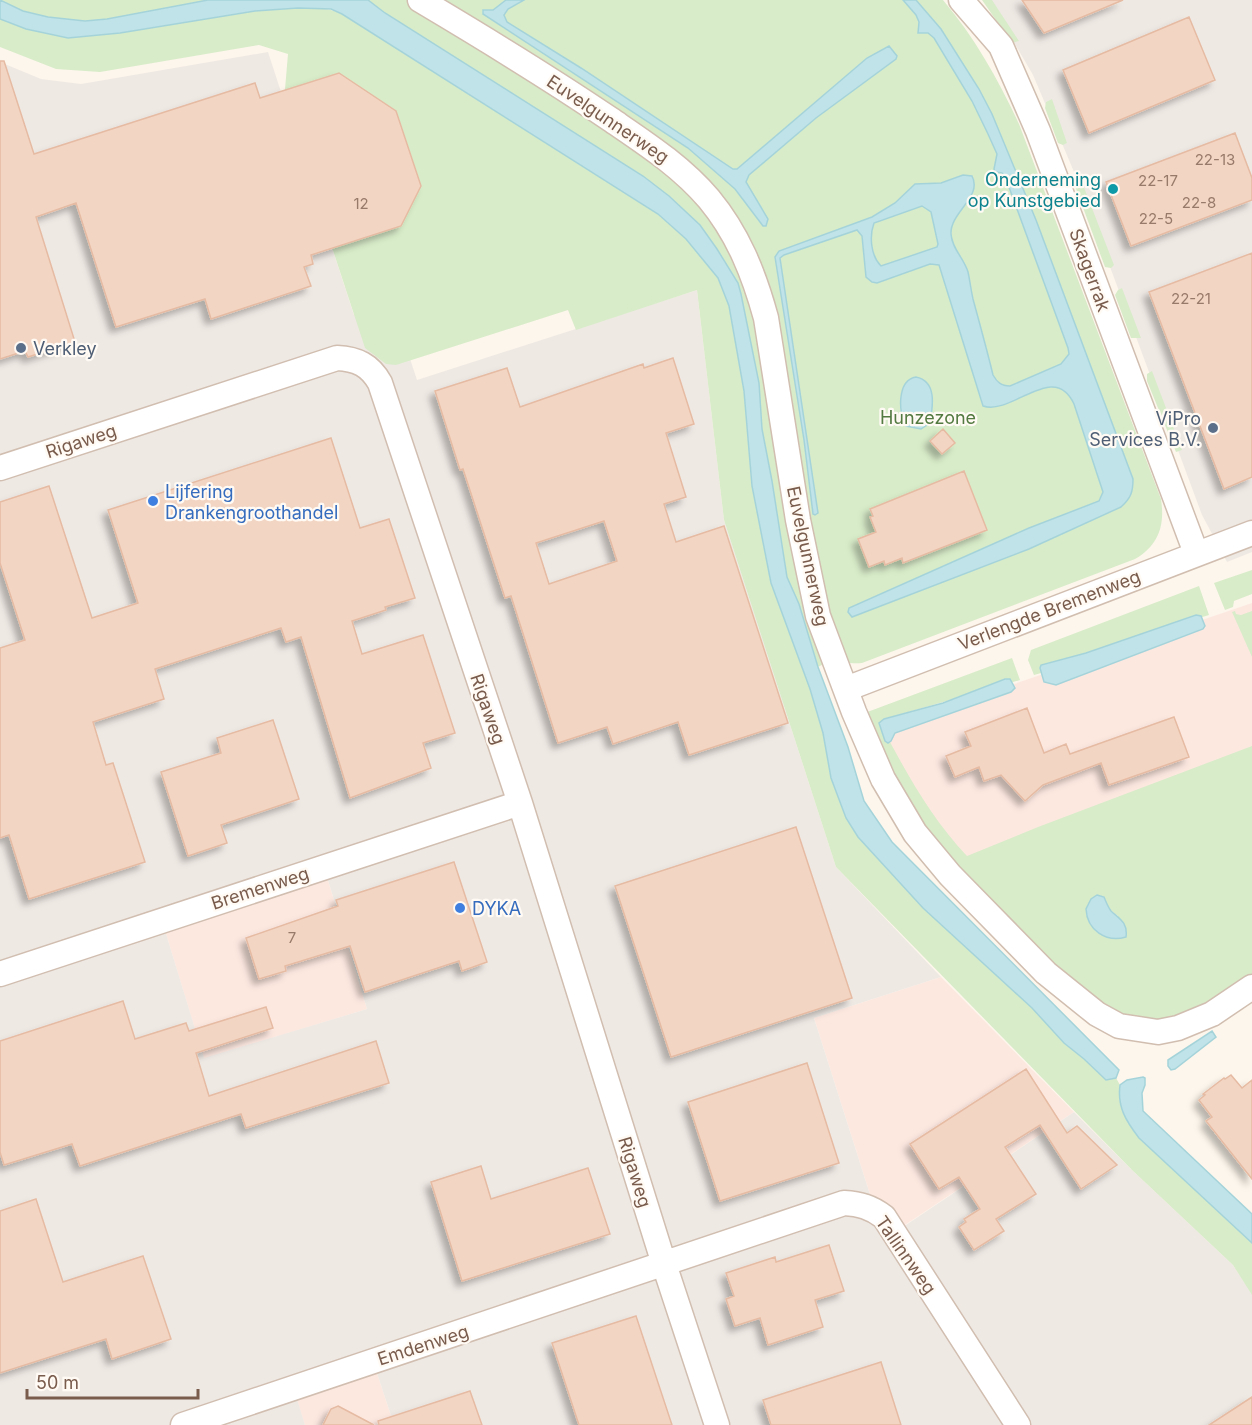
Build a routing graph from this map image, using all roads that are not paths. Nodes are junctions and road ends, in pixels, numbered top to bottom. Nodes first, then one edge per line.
1 (420, 0) edge
2 (960, 0) edge
3 (0, 468) edge
4 (1252, 532) edge
5 (1196, 553) junction
6 (846, 689) junction
7 (520, 803) junction
8 (0, 974) edge
9 (1252, 987) edge
10 (664, 1264) junction
11 (183, 1425) edge
12 (717, 1425) edge
13 (1018, 1425) edge

1 - 6 street, Euvelgunnerweg
2 - 5 street, Skagerrak
3 - 7 street, Rigaweg
4 - 5 street, Verlengde Bremenweg
5 - 6 street, Verlengde Bremenweg
6 - 9 street, Euvelgunnerweg
7 - 8 street, Bremenweg
7 - 10 street, Rigaweg
10 - 11 street, Emdenweg
10 - 12 street, Rigaweg
10 - 13 street, Tallinnweg

